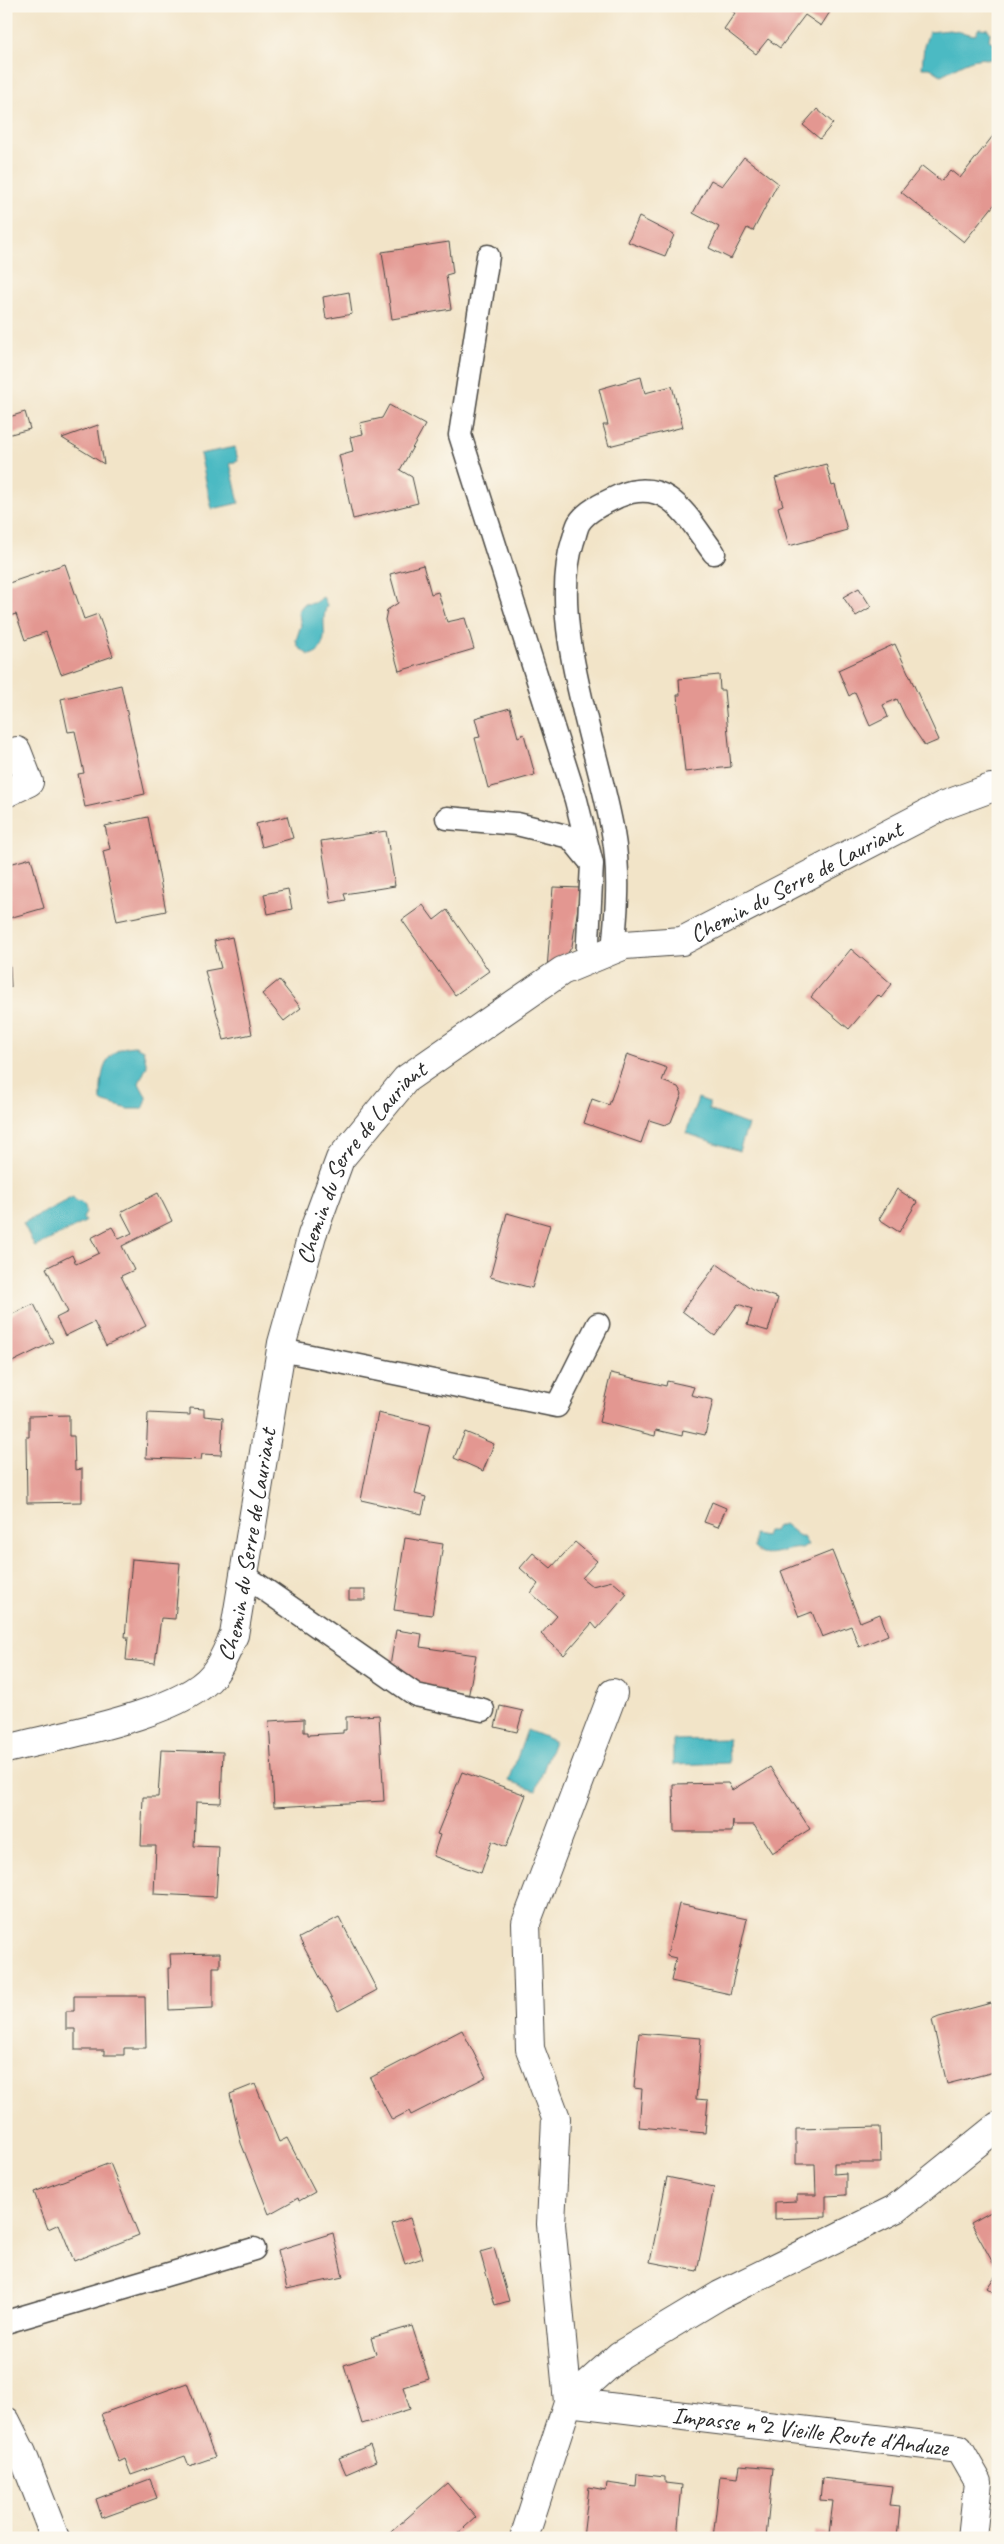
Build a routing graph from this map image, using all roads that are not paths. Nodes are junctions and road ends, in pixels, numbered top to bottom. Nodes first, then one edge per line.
1 (488, 256) dead end
2 (714, 553) dead end
3 (17, 751) dead end
4 (998, 789) edge
5 (6, 793) edge
6 (447, 818) dead end
7 (592, 864) junction
8 (614, 950) junction
9 (587, 960) junction
10 (598, 1324) dead end
11 (281, 1350) junction
12 (244, 1575) junction
13 (612, 1693) dead end
14 (483, 1710) dead end
15 (6, 1748) edge
16 (998, 2126) edge
17 (254, 2249) dead end
18 (6, 2322) edge
19 (568, 2402) junction
20 (6, 2421) edge
21 (54, 2538) edge
22 (524, 2538) edge
23 (972, 2538) edge

1 - 7 lane
2 - 8 lane
3 - 5 street
4 - 8 street, Chemin du Serre de Lauriant
6 - 7 lane
7 - 9 lane
8 - 9 street, Chemin du Serre de Lauriant
9 - 11 street, Chemin du Serre de Lauriant
10 - 11 lane
11 - 12 street, Chemin du Serre de Lauriant
12 - 14 lane
12 - 15 street, Chemin du Serre de Lauriant
13 - 19 street
16 - 19 street
17 - 18 lane
19 - 22 street
19 - 23 street, Impasse n°2 Vieille Route d'Anduze
20 - 21 street

